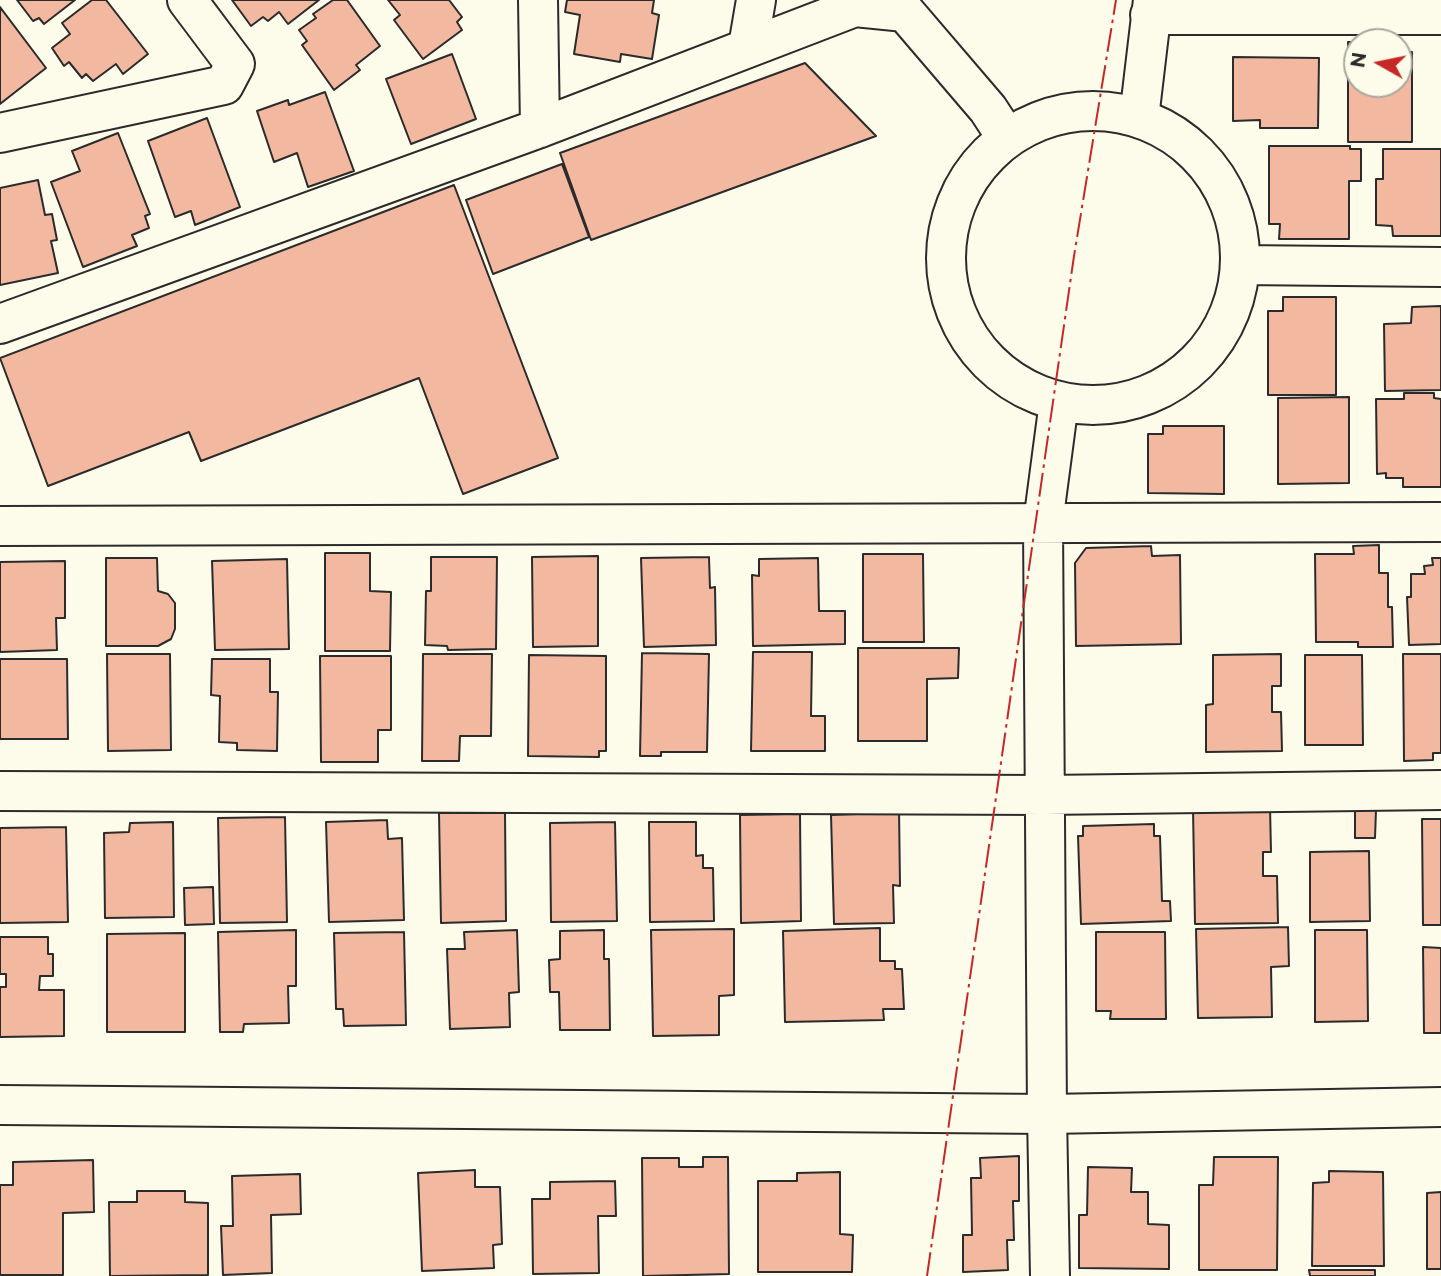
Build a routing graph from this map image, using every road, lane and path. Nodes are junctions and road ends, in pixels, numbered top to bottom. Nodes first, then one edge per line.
1 (187, 0) edge
2 (538, 0) edge
3 (756, 0) edge
4 (1151, 7) edge
5 (1441, 15) edge
6 (748, 47) junction
7 (1139, 118) junction
8 (540, 128) junction
9 (0, 133) edge
10 (1005, 135) junction
11 (1240, 265) junction
12 (1441, 267) edge
13 (0, 324) edge
14 (1059, 402) junction
15 (1441, 522) edge
16 (1043, 523) junction
17 (0, 526) edge
18 (1441, 790) edge
19 (0, 791) edge
20 (1045, 795) junction
21 (0, 1105) edge
22 (1441, 1107) edge
23 (1046, 1114) junction
24 (1050, 1276) edge

1 - 9 street
2 - 8 street
3 - 6 street
4 - 5 street
4 - 7 street
6 - 8 street
6 - 10 street
7 - 10 street
7 - 11 street
8 - 13 street
10 - 14 street
11 - 12 street
11 - 14 street
14 - 16 street
15 - 16 street
16 - 17 street
16 - 20 street
18 - 20 street
19 - 20 street
20 - 23 street
21 - 23 street
22 - 23 street
23 - 24 street

